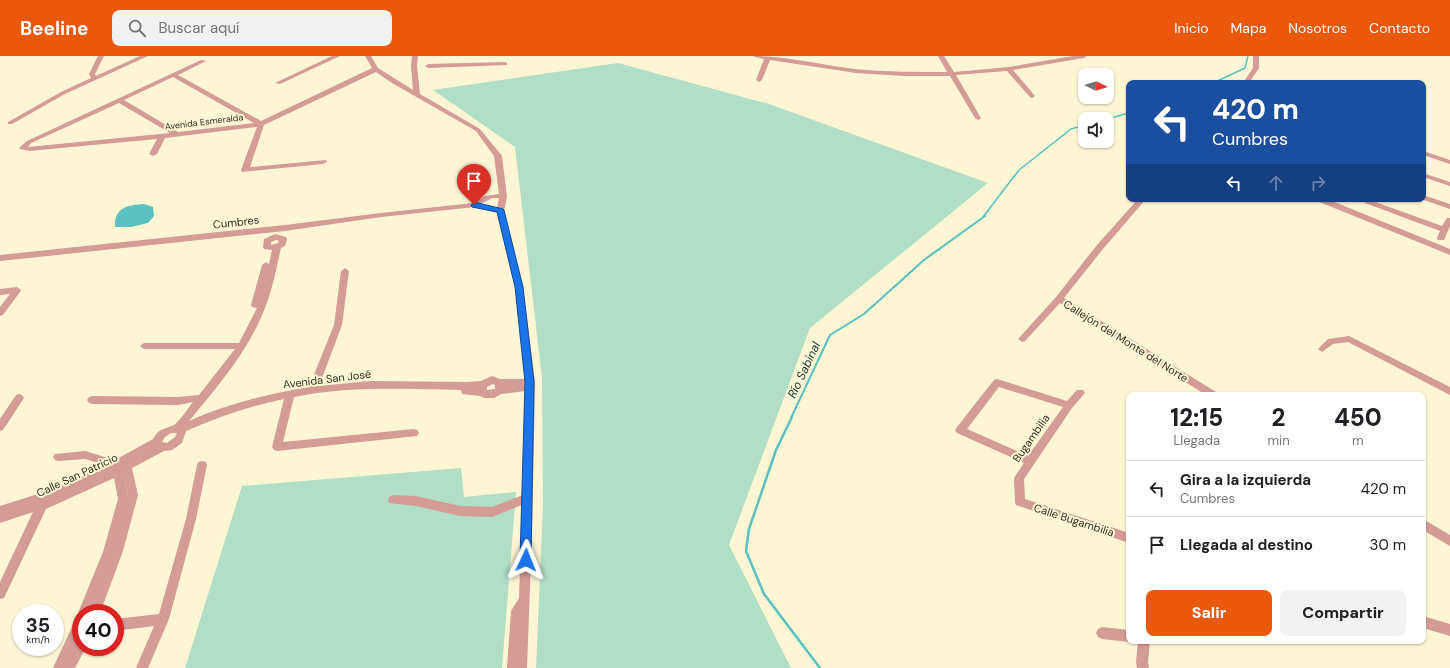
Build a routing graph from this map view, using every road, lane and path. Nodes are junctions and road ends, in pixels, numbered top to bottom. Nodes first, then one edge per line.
1 (101, 56) edge
2 (145, 56) edge
3 (337, 56) edge
4 (368, 56) edge
5 (415, 56) edge
6 (464, 56) edge
7 (755, 56) edge
8 (941, 56) edge
9 (1084, 56) edge
10 (1256, 56) edge
11 (768, 58) junction
12 (130, 59) edge
13 (203, 60) dead end
14 (505, 64) dead end
15 (462, 65) junction
16 (428, 66) dead end
17 (376, 69) junction
18 (1009, 69) junction
19 (951, 74) junction
20 (174, 75) junction
21 (94, 78) junction
22 (759, 80) dead end
23 (1248, 80) edge
24 (278, 83) dead end
25 (417, 94) junction
26 (1032, 96) dead end
27 (119, 100) junction
28 (978, 118) dead end
29 (10, 123) dead end
30 (261, 124) junction
31 (178, 134) junction
32 (162, 136) junction
33 (153, 154) dead end
34 (1426, 154) edge
35 (323, 162) dead end
36 (1450, 162) edge
37 (1426, 176) edge
38 (1450, 184) edge
39 (503, 197) junction
40 (1426, 198) edge
41 (1139, 202) edge
42 (1327, 202) edge
43 (1367, 203) edge
44 (474, 205) junction
45 (1450, 207) edge
46 (500, 210) junction
47 (1450, 220) edge
48 (282, 228) junction
49 (1444, 230) junction
50 (278, 237) junction
51 (1441, 238) dead end
52 (274, 248) junction
53 (1450, 252) edge
54 (0, 258) edge
55 (345, 271) dead end
56 (0, 292) edge
57 (1059, 299) junction
58 (0, 313) edge
59 (1022, 339) dead end
60 (144, 346) dead end
61 (239, 346) junction
62 (1322, 349) dead end
63 (530, 385) junction
64 (483, 388) junction
65 (312, 391) junction
66 (1450, 391) edge
67 (1208, 392) edge
68 (1080, 393) dead end
69 (289, 397) junction
70 (19, 398) dead end
71 (197, 398) junction
72 (92, 400) dead end
73 (178, 401) junction
74 (1069, 405) junction
75 (185, 412) junction
76 (0, 427) edge
77 (177, 431) junction
78 (414, 433) dead end
79 (159, 444) junction
80 (58, 458) dead end
81 (1029, 460) junction
82 (121, 465) junction
83 (202, 465) dead end
84 (528, 498) junction
85 (393, 500) dead end
86 (44, 501) junction
87 (1020, 502) joint
88 (0, 511) edge
89 (0, 518) edge
90 (1426, 526) edge
91 (1126, 537) edge
92 (1450, 541) edge
93 (0, 594) edge
94 (524, 599) junction
95 (88, 604) edge
96 (97, 604) edge
97 (163, 619) junction
98 (1426, 623) edge
99 (124, 624) edge
100 (1450, 630) edge
101 (1102, 633) dead end
102 (1126, 636) edge
103 (72, 642) edge
104 (1144, 644) edge
105 (75, 656) edge
106 (59, 668) edge
107 (69, 668) edge
108 (142, 668) edge
109 (512, 668) edge
110 (521, 668) edge
111 (1143, 668) edge

1 - 21 street
2 - 12 street
3 - 24 street
4 - 17 street
5 - 25 street
6 - 15 street
7 - 11 street
8 - 19 street
9 - 18 street
10 - 23 street
11 - 19 street
11 - 22 street
12 - 21 street
13 - 20 street
14 - 15 street
15 - 16 street
17 - 25 street
17 - 30 street, Avenida Esmeralda
18 - 19 street
18 - 26 street
19 - 28 street
20 - 27 street
20 - 30 street
21 - 29 street
25 - 39 street
27 - 31 street
27 - 32 street, Avenida Esmeralda
30 - 31 street, Avenida Esmeralda
30 - 35 street
31 - 32 street, Avenida Esmeralda
32 - 33 street
34 - 36 street
37 - 38 street
39 - 44 street, Cumbres
39 - 46 street
40 - 45 street
41 - 57 street
42 - 53 street
43 - 49 street
44 - 46 street, Cumbres
44 - 48 street, Cumbres
46 - 63 street
47 - 49 street
48 - 50 street
48 - 54 street, Cumbres
49 - 51 street
50 - 52 street
50 - 52 street
52 - 61 street
55 - 65 street
56 - 58 street
57 - 59 street
57 - 67 street, Callejón del Monte del Norte
60 - 61 street
61 - 71 street
61 - 77 street
62 - 66 street
63 - 64 street
63 - 84 street
64 - 65 street, Avenida San José
64 - 69 street, Avenida San José
65 - 69 street, Avenida San José
68 - 74 street, Bugambilia
69 - 77 street, Avenida San José
69 - 78 street
70 - 76 street
71 - 73 street
71 - 75 street
72 - 73 street
73 - 75 street
74 - 81 street, Bugambilia
74 - 81 street
75 - 77 street
77 - 79 street
77 - 79 street
79 - 82 street, Calle San Patricio
80 - 82 street
81 - 87 street, Bugambilia
82 - 86 street, Calle San Patricio
82 - 95 street
82 - 96 street
83 - 97 street
84 - 85 street
84 - 94 street
86 - 88 street, Calle San Patricio
86 - 89 street, Calle San Patricio
86 - 93 street
87 - 91 street, Calle Bugambilia
90 - 92 street
94 - 109 street
94 - 110 street
97 - 99 street
97 - 108 street
98 - 100 street
101 - 102 street
103 - 106 street
104 - 111 street
105 - 107 street

